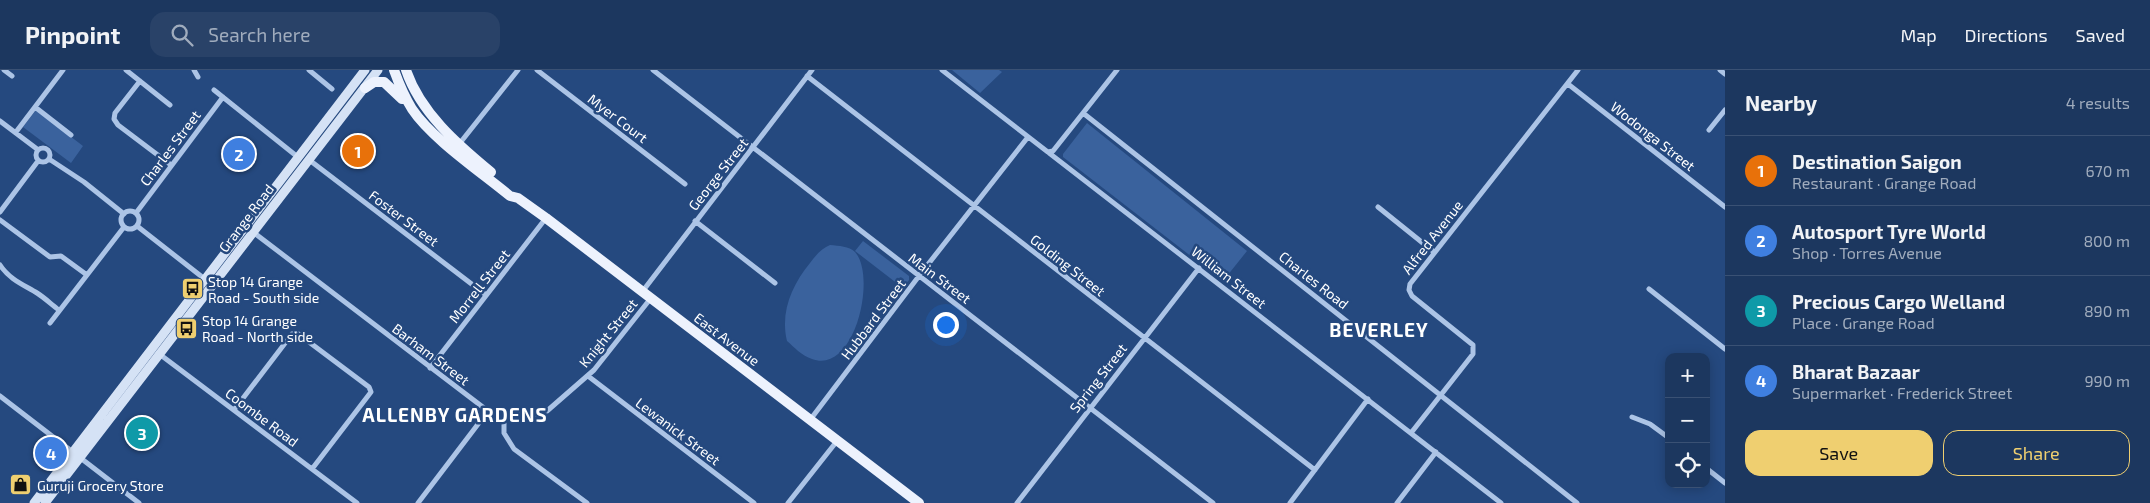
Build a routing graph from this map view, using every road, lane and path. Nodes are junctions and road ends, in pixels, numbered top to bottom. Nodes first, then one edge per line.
1 (4, 70) edge
2 (63, 70) edge
3 (126, 70) edge
4 (194, 70) edge
5 (309, 70) edge
6 (365, 70) edge
7 (378, 70) edge
8 (394, 70) edge
9 (406, 70) edge
10 (518, 70) edge
11 (537, 70) edge
12 (653, 70) edge
13 (812, 70) edge
14 (942, 70) edge
15 (1117, 70) edge
16 (1578, 70) edge
17 (1720, 70) edge
18 (1725, 74) edge
19 (12, 76) dead end
20 (807, 76) junction
21 (198, 77) dead end
22 (140, 81) junction
23 (1568, 84) junction
24 (365, 88) junction
25 (332, 89) dead end
26 (214, 90) dead end
27 (223, 97) junction
28 (170, 104) dead end
29 (35, 107) junction
30 (412, 108) junction
31 (1725, 110) edge
32 (1083, 113) junction
33 (0, 121) edge
34 (1709, 130) dead end
35 (16, 132) junction
36 (71, 135) dead end
37 (1028, 137) junction
38 (460, 143) junction
39 (753, 147) junction
40 (37, 149) junction
41 (1048, 152) junction
42 (298, 157) junction
43 (49, 159) junction
44 (308, 159) junction
45 (38, 161) junction
46 (171, 165) junction
47 (685, 184) dead end
48 (518, 198) junction
49 (973, 206) junction
50 (1725, 206) edge
51 (1378, 207) dead end
52 (0, 212) edge
53 (136, 213) junction
54 (124, 214) junction
55 (546, 218) junction
56 (0, 220) edge
57 (695, 221) junction
58 (137, 226) junction
59 (124, 227) junction
60 (249, 230) junction
61 (1434, 252) junction
62 (0, 266) edge
63 (1199, 268) junction
64 (87, 275) junction
65 (919, 276) junction
66 (209, 282) junction
67 (774, 283) dead end
68 (1649, 289) dead end
69 (486, 295) junction
70 (647, 295) junction
71 (59, 310) junction
72 (50, 323) dead end
73 (1144, 337) junction
74 (1725, 349) edge
75 (156, 352) junction
76 (430, 368) junction
77 (588, 376) junction
78 (1441, 395) junction
79 (0, 396) edge
80 (1368, 399) junction
81 (1090, 407) junction
82 (234, 410) junction
83 (488, 411) junction
84 (504, 414) junction
85 (1632, 417) dead end
86 (810, 420) junction
87 (1411, 433) junction
88 (1665, 435) edge
89 (838, 441) junction
90 (1436, 452) junction
91 (77, 455) junction
92 (312, 469) junction
93 (1315, 470) junction
94 (1710, 471) edge
95 (1725, 483) edge
96 (1206, 497) junction
97 (34, 503) edge
98 (46, 503) edge
99 (139, 503) edge
100 (357, 503) edge
101 (418, 503) edge
102 (587, 503) edge
103 (754, 503) edge
104 (788, 503) edge
105 (919, 503) edge
106 (1017, 503) edge
107 (1202, 503) edge
108 (1213, 503) edge
109 (1290, 503) edge
110 (1397, 503) edge
111 (1501, 503) edge
112 (1577, 503) edge

1 - 19 street
2 - 29 street
3 - 22 street
4 - 21 street
5 - 25 street
6 - 42 main road, Grange Road
7 - 24 main road, Grange Road
8 - 30 main road, East Avenue
9 - 38 main road, East Avenue
10 - 38 street
11 - 47 street, Myer Court
12 - 39 street, Main Street
13 - 20 street, George Street
14 - 37 street, William Street
15 - 32 street
16 - 23 street, Alfred Avenue
17 - 18 street
20 - 39 street, George Street
20 - 49 street, Golding Street
22 - 28 street
22 - 46 street
23 - 50 street, Wodonga Street
23 - 61 street, Alfred Avenue
24 - 30 main road
24 - 44 main road, Grange Road
26 - 27 street
27 - 42 street
27 - 46 street, Charles Street
29 - 35 street
29 - 36 street
30 - 48 main road, East Avenue
31 - 34 street
32 - 41 street
32 - 78 street, Charles Road
33 - 35 street
35 - 40 street
37 - 41 street, William Street
37 - 49 street, Hubbard Street
38 - 48 main road, East Avenue
39 - 57 street, George Street
39 - 65 street, Main Street
40 - 43 street
40 - 45 street
41 - 63 street, William Street
42 - 44 street
42 - 60 main road, Grange Road
43 - 45 street
43 - 54 street
44 - 60 main road, Grange Road
44 - 69 street, Foster Street
45 - 52 street
46 - 53 street, Charles Street
48 - 55 main road, East Avenue
49 - 65 street, Hubbard Street
49 - 73 street, Golding Street
51 - 61 street
53 - 54 street
53 - 58 street
54 - 59 street
55 - 69 street, Morrell Street
55 - 70 main road, East Avenue
56 - 64 street
57 - 67 street
57 - 70 street, George Street
58 - 59 street
58 - 66 street
59 - 64 street
60 - 66 main road, Grange Road
60 - 76 street, Barham Street
61 - 78 street, Alfred Avenue
62 - 71 street
63 - 73 street, Spring Street
63 - 80 street, William Street
64 - 71 street
65 - 81 street, Main Street
65 - 86 street, Hubbard Street
66 - 75 main road, Grange Road
68 - 74 street
69 - 76 street, Morrell Street
70 - 77 street, Knight Street
70 - 86 main road, East Avenue
71 - 72 street
73 - 81 street, Spring Street
73 - 93 street, Golding Street
75 - 82 street, Coombe Road
75 - 91 main road, Grange Road
76 - 83 street, Barham Street
77 - 84 street, Knight Street
77 - 103 street, Lewanick Street
78 - 87 street, Alfred Avenue
78 - 112 street, Charles Road
79 - 91 street
80 - 87 street, William Street
80 - 93 street
81 - 96 street, Main Street
81 - 106 street, Spring Street
82 - 92 street, Coombe Road
82 - 92 street
83 - 84 street, Barham Street
83 - 101 street
84 - 102 street
85 - 88 street
86 - 89 main road, East Avenue
87 - 90 street, William Street
89 - 104 street
89 - 105 main road, East Avenue
90 - 110 street
90 - 111 street, William Street
91 - 97 main road, Grange Road
91 - 98 main road, Grange Road
91 - 99 street
92 - 100 street, Coombe Road
93 - 109 street
94 - 95 street
96 - 107 street
96 - 108 street, Main Street

